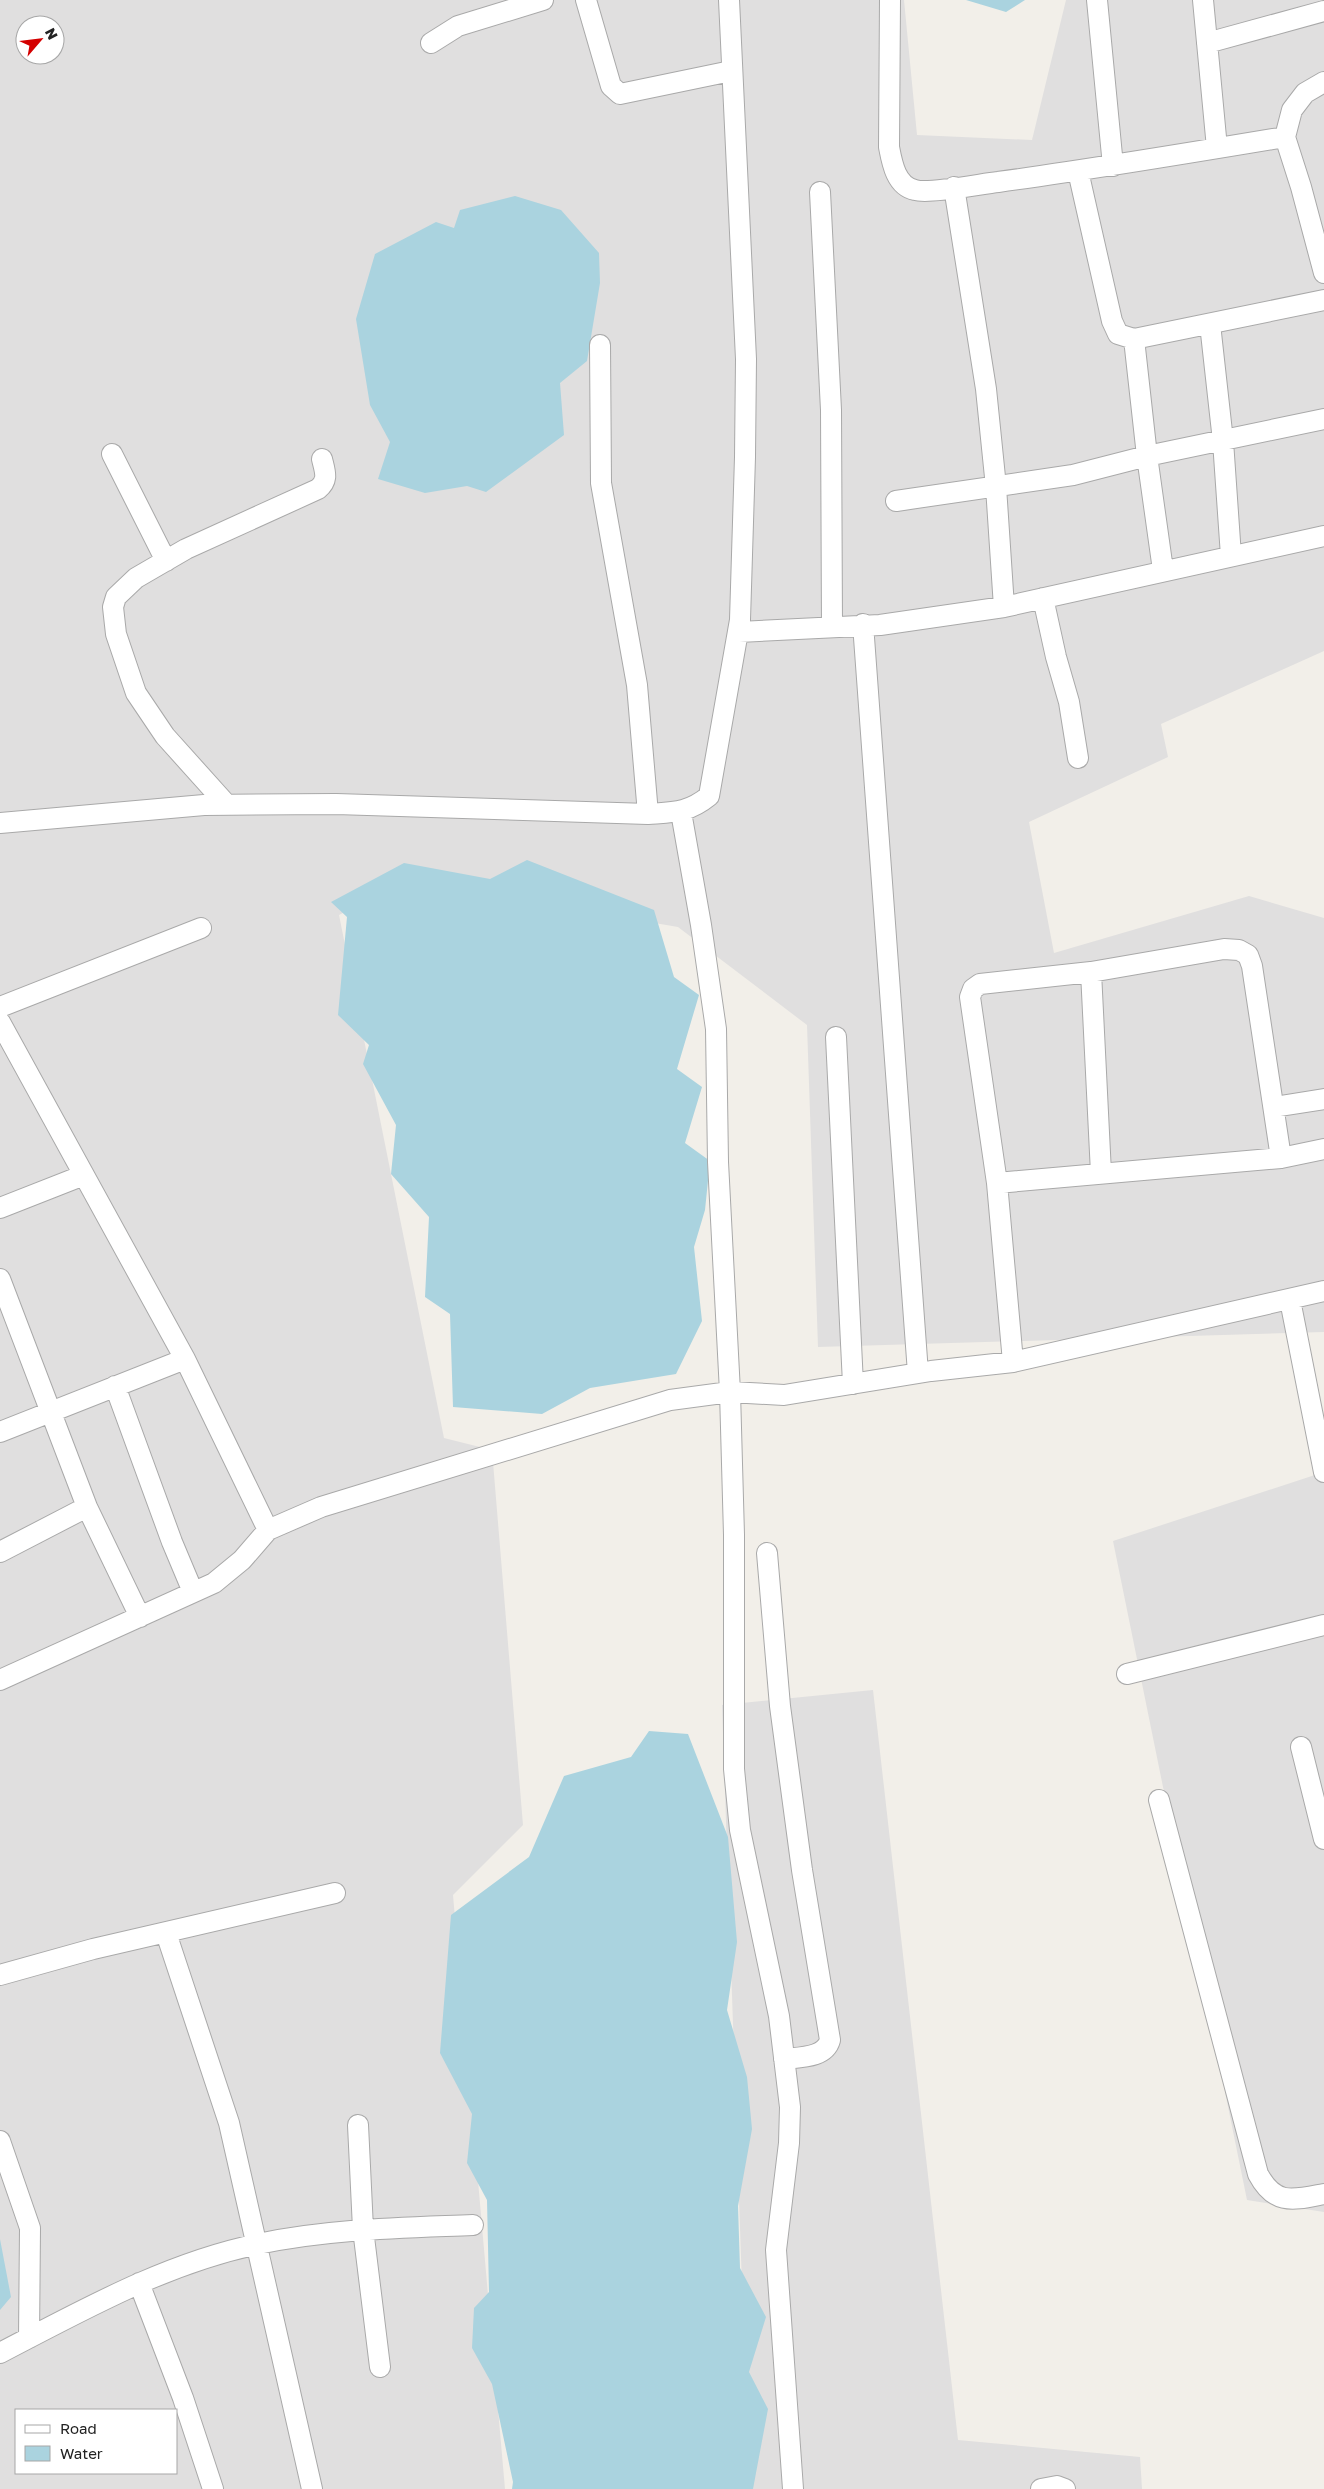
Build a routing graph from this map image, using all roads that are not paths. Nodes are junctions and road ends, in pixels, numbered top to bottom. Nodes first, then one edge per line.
1 (543, 0) edge
2 (586, 0) edge
3 (729, 0) edge
4 (890, 0) edge
5 (1098, 0) edge
6 (1203, 0) edge
7 (1324, 11) edge
8 (431, 43) dead end
9 (1207, 44) junction
10 (731, 71) junction
11 (1324, 82) edge
12 (1284, 137) junction
13 (1217, 148) junction
14 (1112, 166) junction
15 (1078, 171) junction
16 (954, 187) junction
17 (820, 192) dead end
18 (1324, 272) edge
19 (1324, 300) edge
20 (1210, 324) junction
21 (1134, 339) junction
22 (600, 345) dead end
23 (1324, 419) edge
24 (1223, 441) junction
25 (112, 454) dead end
26 (1147, 456) junction
27 (322, 459) dead end
28 (996, 487) junction
29 (896, 501) dead end
30 (1324, 536) edge
31 (1231, 556) junction
32 (166, 561) junction
33 (1163, 570) junction
34 (1043, 598) junction
35 (1004, 607) junction
36 (880, 624) junction
37 (832, 627) junction
38 (739, 632) junction
39 (1078, 758) dead end
40 (227, 805) junction
41 (680, 812) junction
42 (648, 814) junction
43 (0, 822) edge
44 (201, 928) dead end
45 (1091, 972) junction
46 (0, 1007) edge
47 (0, 1022) edge
48 (836, 1037) dead end
49 (1324, 1099) edge
50 (1274, 1107) junction
51 (1324, 1149) edge
52 (1281, 1158) junction
53 (1101, 1173) junction
54 (84, 1175) junction
55 (997, 1183) junction
56 (0, 1208) edge
57 (0, 1279) edge
58 (1324, 1291) edge
59 (1290, 1300) junction
60 (185, 1359) junction
61 (1014, 1362) junction
62 (924, 1372) junction
63 (853, 1384) junction
64 (115, 1386) junction
65 (730, 1392) junction
66 (51, 1411) junction
67 (0, 1432) edge
68 (1324, 1472) edge
69 (87, 1507) junction
70 (268, 1530) junction
71 (0, 1552) edge
72 (766, 1553) dead end
73 (193, 1592) junction
74 (140, 1617) junction
75 (1324, 1625) edge
76 (1127, 1674) dead end
77 (0, 1680) edge
78 (1301, 1747) dead end
79 (1159, 1800) dead end
80 (1324, 1839) edge
81 (335, 1893) dead end
82 (166, 1933) junction
83 (0, 1975) edge
84 (784, 2059) junction
85 (358, 2125) dead end
86 (0, 2141) edge
87 (1324, 2194) edge
88 (473, 2225) dead end
89 (363, 2229) junction
90 (258, 2244) junction
91 (139, 2283) junction
92 (29, 2338) junction
93 (0, 2353) edge
94 (380, 2368) dead end
95 (213, 2489) edge
96 (312, 2489) edge
97 (793, 2489) edge
98 (1041, 2489) edge
99 (1065, 2489) edge

1 - 8 street
2 - 10 street
3 - 10 street
4 - 16 street
5 - 14 street
6 - 9 street
7 - 9 street
9 - 13 street
10 - 38 street
11 - 12 street
12 - 13 street
12 - 18 street
13 - 14 street
14 - 15 street
15 - 16 street
15 - 21 street
16 - 28 street
17 - 37 street
19 - 20 street
20 - 21 street
20 - 24 street
21 - 26 street
22 - 42 street
23 - 24 street
24 - 26 street
24 - 31 street
25 - 32 street
26 - 28 street
26 - 33 street
27 - 32 street
28 - 29 street
28 - 35 street
30 - 31 street
31 - 33 street
32 - 40 street
33 - 34 street
34 - 35 street
34 - 39 street
35 - 36 street
36 - 37 street
36 - 62 street
37 - 38 street
38 - 41 street
40 - 42 street
40 - 43 street
41 - 42 street
41 - 65 street
44 - 46 street
45 - 50 street
45 - 53 street
45 - 55 street
47 - 54 street
48 - 63 street
49 - 50 street
50 - 52 street
51 - 52 street
52 - 53 street
53 - 55 street
54 - 56 street
54 - 60 street
55 - 61 street
57 - 66 street
58 - 59 street
59 - 61 street
59 - 68 street
60 - 64 street
60 - 70 street
61 - 62 street
62 - 63 street
63 - 65 street
64 - 66 street
64 - 73 street
65 - 70 street
65 - 84 street
66 - 67 street
66 - 69 street
69 - 71 street
69 - 74 street
70 - 73 street
72 - 84 street
73 - 74 street
74 - 77 street
75 - 76 street
78 - 80 street
79 - 87 street
81 - 82 street
82 - 83 street
82 - 90 street
84 - 97 street
85 - 89 street
86 - 92 street
88 - 89 street
89 - 90 street
89 - 94 street
90 - 91 street
90 - 96 street
91 - 92 street
91 - 95 street
92 - 93 street
98 - 99 street

